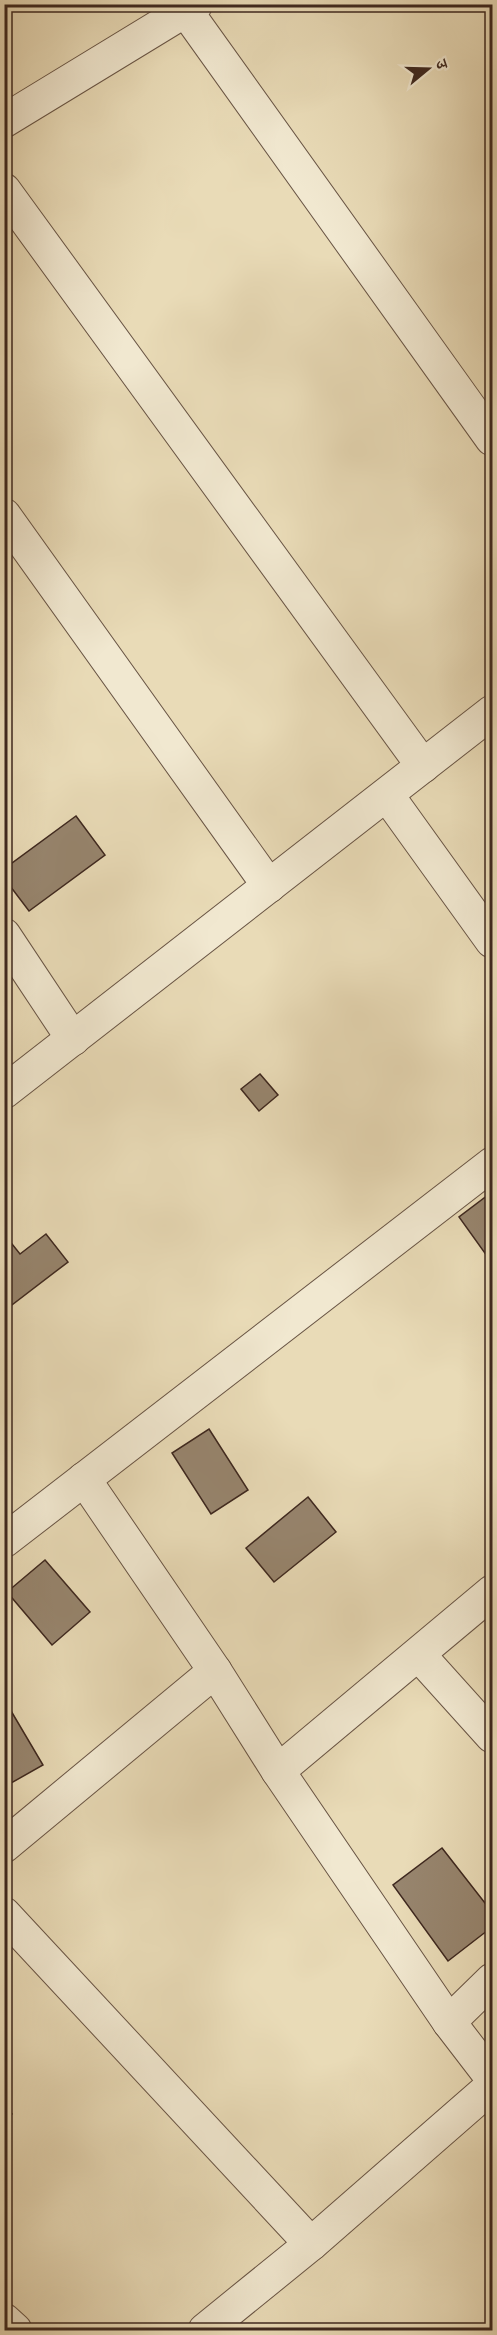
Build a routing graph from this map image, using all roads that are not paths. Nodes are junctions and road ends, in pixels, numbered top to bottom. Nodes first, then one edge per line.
1 (191, 8) edge
2 (4, 121) edge
3 (4, 190) edge
4 (492, 439) edge
5 (4, 515) edge
6 (492, 712) edge
7 (423, 766) junction
8 (387, 795) junction
9 (269, 886) junction
10 (4, 935) edge
11 (492, 941) edge
12 (73, 1039) junction
13 (4, 1092) edge
14 (492, 1164) edge
15 (84, 1479) junction
16 (4, 1541) edge
17 (492, 1592) edge
18 (419, 1655) junction
19 (215, 1671) junction
20 (492, 1736) edge
21 (278, 1771) junction
22 (4, 1846) edge
23 (4, 1914) edge
24 (492, 1980) edge
25 (449, 2022) junction
26 (492, 2078) edge
27 (492, 2086) edge
28 (311, 2244) junction
29 (4, 2320) edge
30 (15, 2331) edge
31 (205, 2331) edge

1 - 2 street
1 - 4 street
3 - 7 street
5 - 9 street
6 - 7 street
7 - 8 street
8 - 9 street
8 - 11 street
9 - 12 street
10 - 12 street
12 - 13 street
14 - 15 street
15 - 16 street
15 - 19 street
17 - 18 street
18 - 20 street
18 - 21 street
19 - 21 street
19 - 22 street
21 - 25 street
23 - 28 street
24 - 25 street
25 - 26 street
27 - 28 street
28 - 31 street
29 - 30 street

